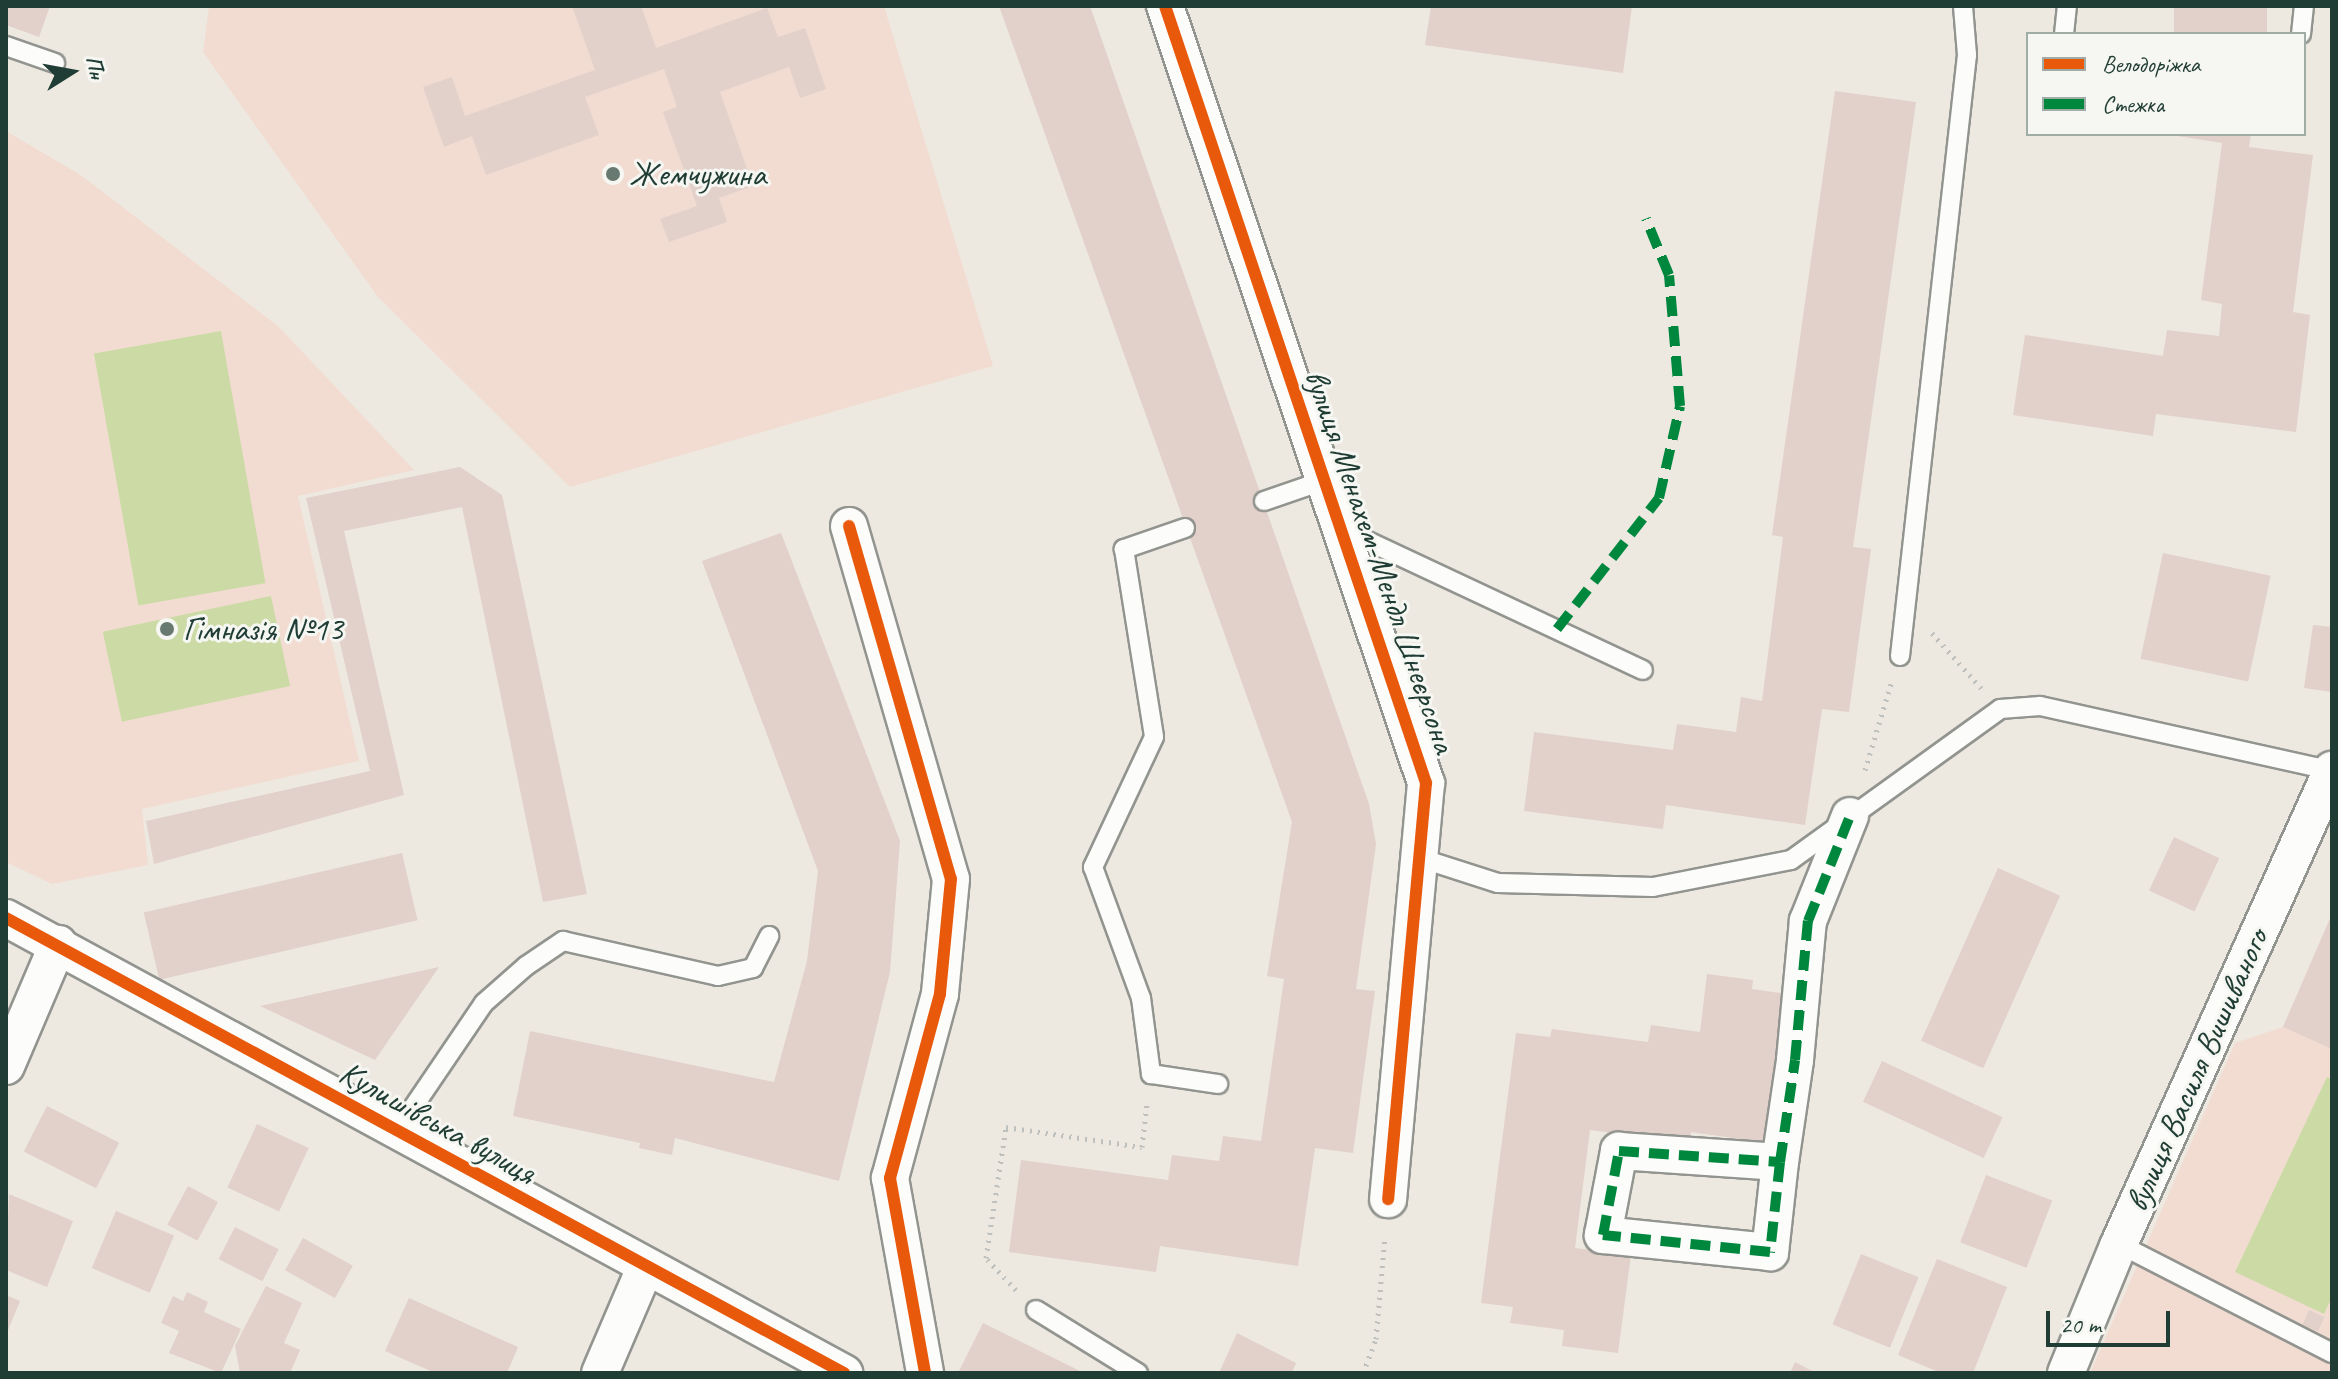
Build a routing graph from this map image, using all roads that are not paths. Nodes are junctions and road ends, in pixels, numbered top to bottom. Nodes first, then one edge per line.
1 (1165, 6) edge
2 (1963, 6) edge
3 (2067, 6) edge
4 (2304, 6) edge
5 (2064, 32) edge
6 (2301, 32) edge
7 (6, 46) edge
8 (55, 63) dead end
9 (1325, 480) junction
10 (1264, 501) dead end
11 (849, 526) dead end
12 (1185, 528) dead end
13 (1341, 529) junction
14 (1900, 656) road end
15 (1643, 670) dead end
16 (2331, 770) edge
17 (1850, 816) junction
18 (1420, 858) junction
19 (6, 918) edge
20 (769, 936) dead end
21 (58, 944) junction
22 (6, 1066) edge
23 (1218, 1084) dead end
24 (397, 1131) junction
25 (1780, 1162) junction
26 (1388, 1199) road end
27 (2119, 1244) junction
28 (645, 1268) junction
29 (1036, 1310) road end
30 (2332, 1353) edge
31 (600, 1373) edge
32 (844, 1373) edge
33 (925, 1373) edge
34 (1138, 1373) edge
35 (2066, 1373) edge

1 - 9 street, вулиця Менахем-Мендл Шнеєрсона
2 - 14 lane
3 - 5 lane
4 - 6 lane
7 - 8 lane
9 - 10 lane
9 - 13 street, вулиця Менахем-Мендл Шнеєрсона
11 - 33 street
12 - 23 lane
13 - 15 lane
13 - 18 street, вулиця Менахем-Мендл Шнеєрсона
16 - 17 lane
16 - 27 street, вулиця Василя Вишиваного
17 - 18 lane
17 - 25 street
18 - 26 street, вулиця Менахем-Мендл Шнеєрсона
19 - 21 street, Кулишівська вулиця
20 - 24 lane
21 - 22 street
21 - 24 street, Кулишівська вулиця
24 - 28 street, Кулишівська вулиця
25 - 25 street
27 - 30 lane
27 - 35 street, вулиця Василя Вишиваного
28 - 31 street
28 - 32 street, Кулишівська вулиця
29 - 34 lane

